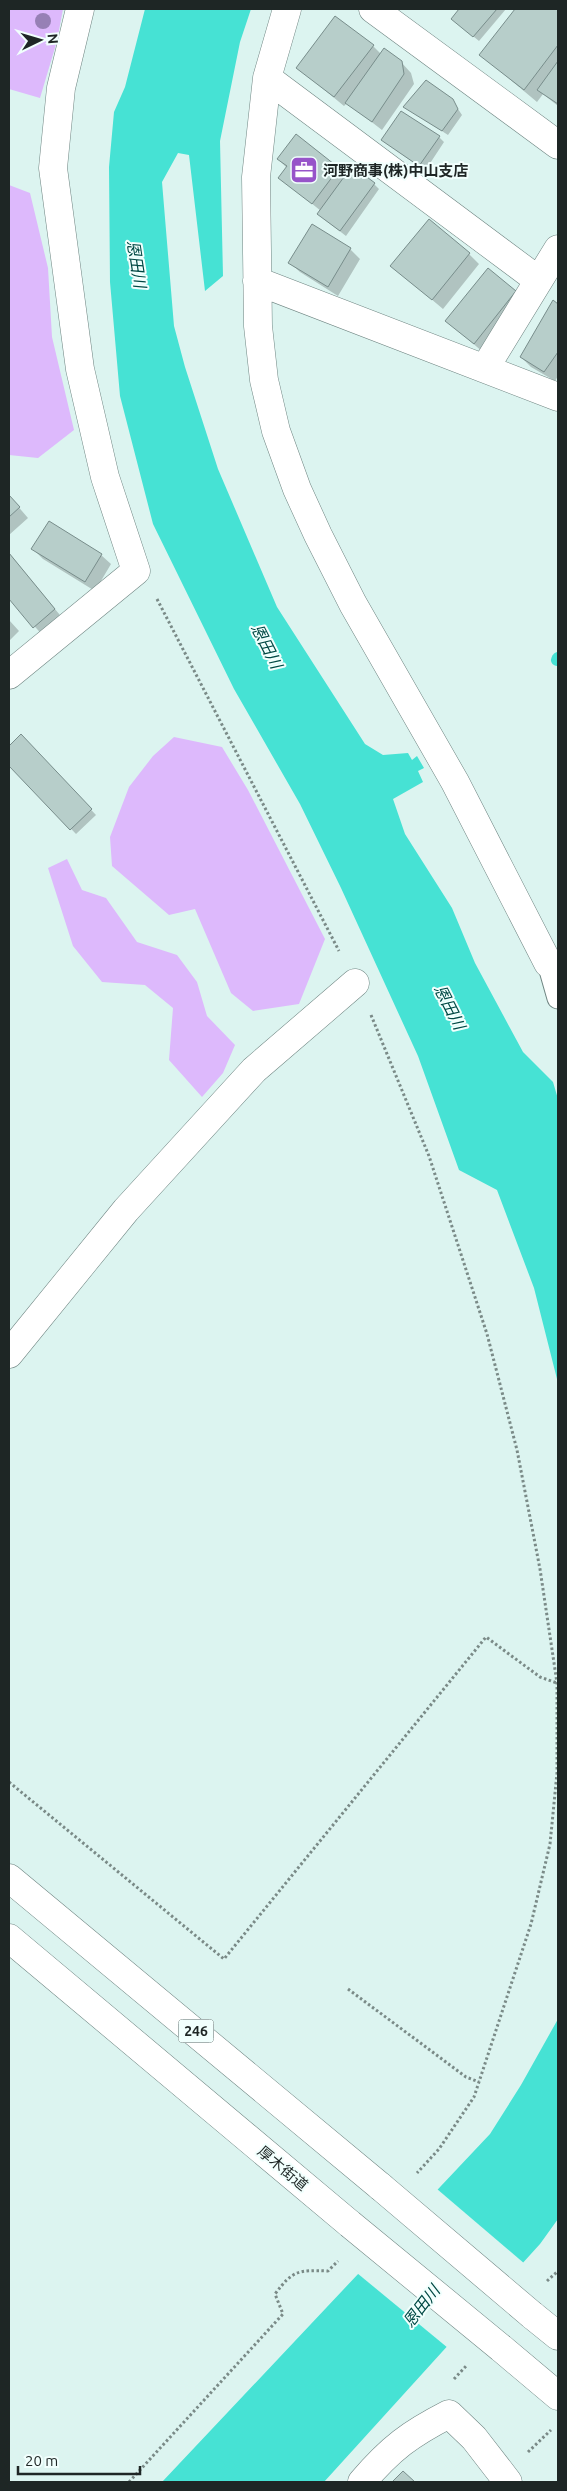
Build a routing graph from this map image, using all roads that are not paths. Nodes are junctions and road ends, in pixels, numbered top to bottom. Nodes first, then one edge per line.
1 (80, 9) edge
2 (287, 9) edge
3 (373, 9) edge
4 (267, 78) junction
5 (558, 145) edge
6 (558, 249) edge
7 (257, 280) junction
8 (538, 280) junction
9 (485, 368) junction
10 (558, 397) edge
11 (9, 675) edge
12 (553, 964) edge
13 (356, 983) road end
14 (558, 998) edge
15 (9, 1354) edge
16 (9, 1878) edge
17 (9, 1938) edge
18 (558, 2336) edge
19 (558, 2396) edge
20 (362, 2482) edge
21 (508, 2482) edge

1 - 11 main road
2 - 4 main road
3 - 5 main road
4 - 7 main road
4 - 8 main road
6 - 8 main road
7 - 9 main road
7 - 12 main road
8 - 9 main road
9 - 10 main road
12 - 14 lane
13 - 15 main road
16 - 18 main road, 246, bridge
17 - 19 main road, 厚木街道, bridge
20 - 21 main road

